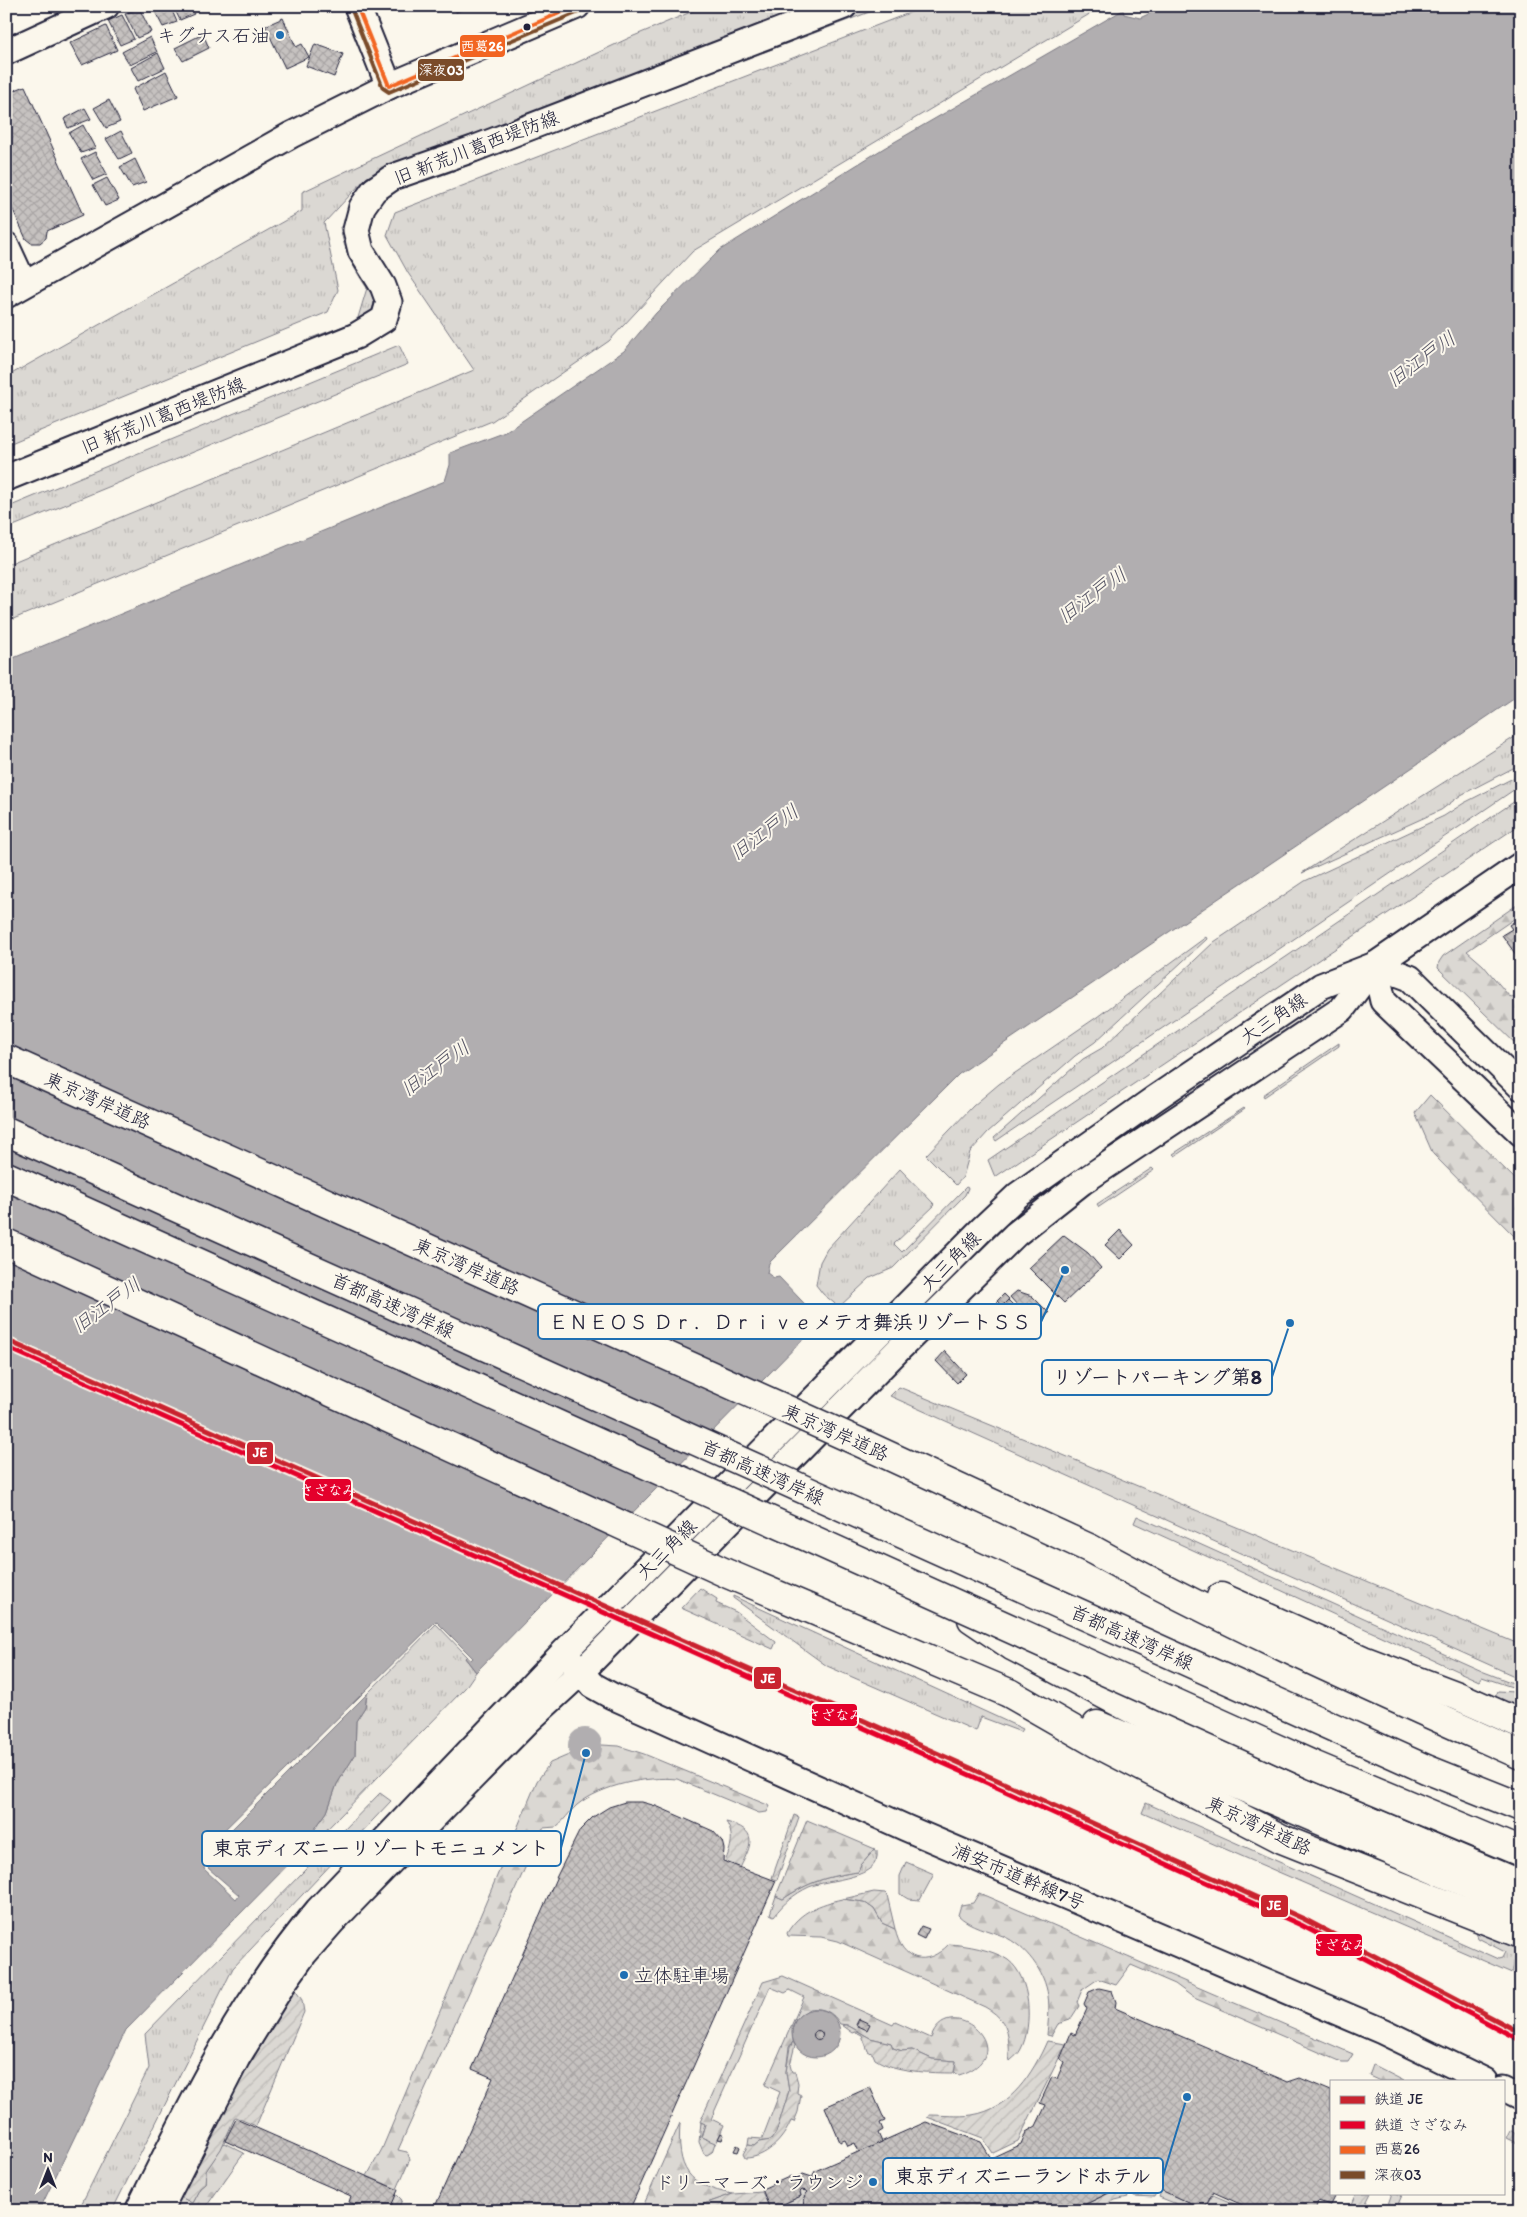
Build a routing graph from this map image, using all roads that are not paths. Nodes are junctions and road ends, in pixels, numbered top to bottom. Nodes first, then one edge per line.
1 (106, 6) edge
2 (357, 6) edge
3 (577, 6) edge
4 (844, 6) edge
5 (6, 52) edge
6 (389, 86) junction
7 (6, 245) edge
8 (15, 289) edge
9 (6, 478) edge
10 (1521, 864) edge
11 (1375, 965) junction
12 (6, 1059) edge
13 (1521, 1086) edge
14 (6, 1131) edge
15 (1521, 1133) edge
16 (6, 1176) edge
17 (6, 1244) edge
18 (1091, 1549) junction
19 (940, 1596) junction
20 (564, 1652) junction
21 (581, 1672) junction
22 (1009, 1693) junction
23 (1521, 1724) edge
24 (1521, 1755) edge
25 (1521, 1808) edge
26 (1521, 1852) edge
27 (1521, 1885) edge
28 (1521, 1906) edge
29 (1521, 1934) edge
30 (1483, 2080) edge
31 (1504, 2090) edge
32 (1521, 2098) edge
33 (138, 2211) edge
34 (159, 2211) edge

1 - 5 street
2 - 6 street
3 - 6 street
4 - 9 street, 旧 新荒川葛西堤防線
6 - 8 street
7 - 8 street
10 - 11 street, 大三角線
11 - 13 street
11 - 15 street
11 - 20 street, 大三角線
11 - 21 street, 大三角線
12 - 18 highway, 東京湾岸道路, bridge
14 - 25 highway, 首都高速湾岸線, bridge
16 - 19 highway, bridge
17 - 22 highway, 東京湾岸道路, bridge
18 - 23 highway, 東京湾岸道路
18 - 24 highway, 東京湾岸道路
19 - 26 highway, bridge
19 - 27 highway, bridge
20 - 21 street, 浦安市道幹線7号
20 - 33 street, 大三角線
21 - 30 street, 浦安市道幹線7号
21 - 34 street, 大三角線
22 - 28 highway, 東京湾岸道路
22 - 29 highway, 東京湾岸道路
31 - 32 street

